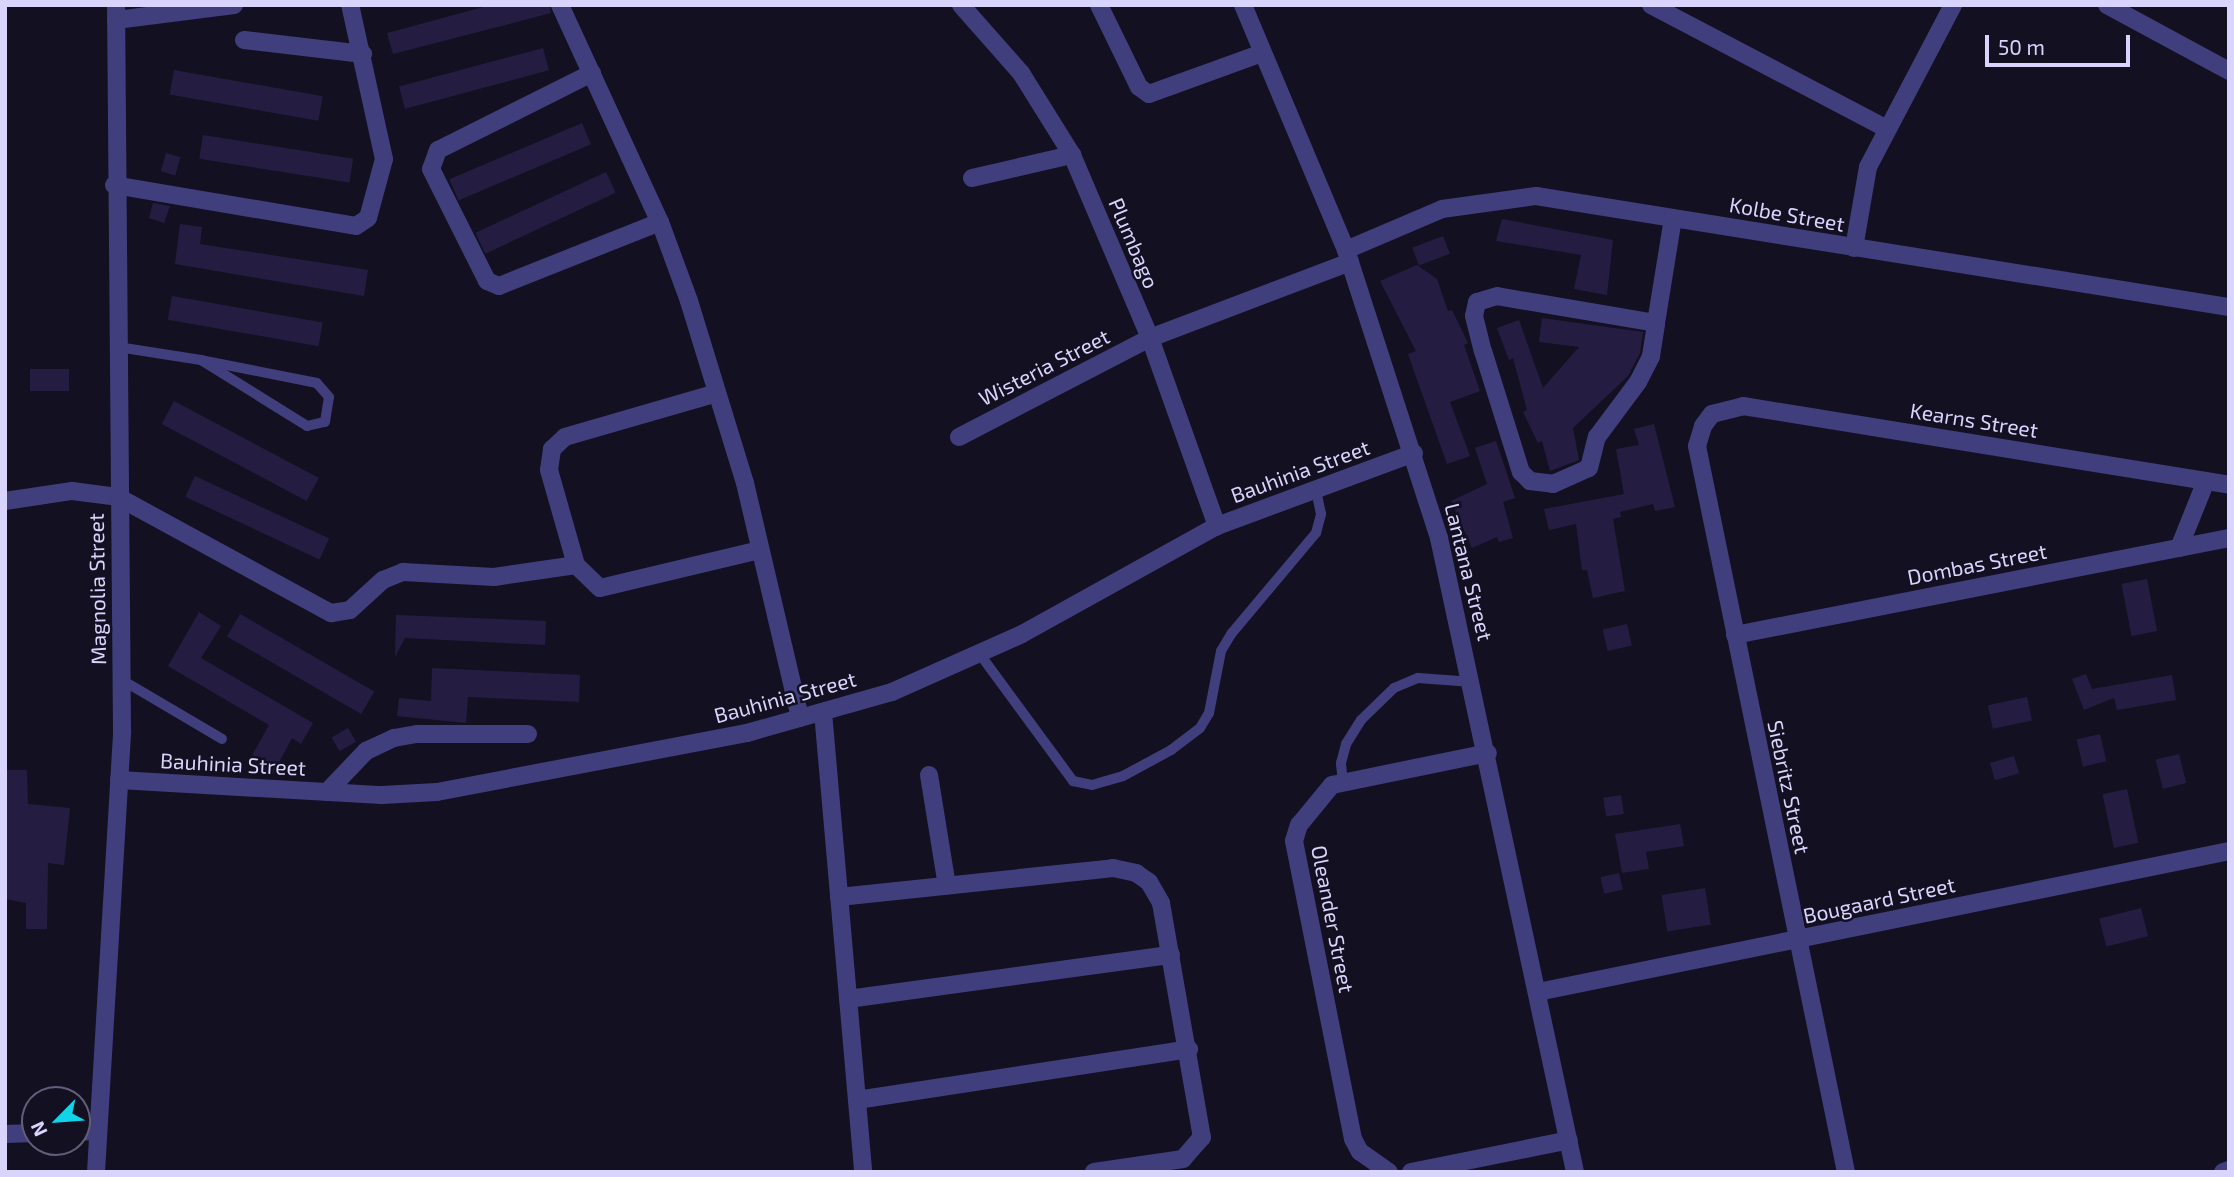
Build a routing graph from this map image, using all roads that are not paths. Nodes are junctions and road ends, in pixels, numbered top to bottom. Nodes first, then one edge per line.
1 (234, 5) edge
2 (350, 5) edge
3 (560, 5) edge
4 (961, 5) edge
5 (1099, 5) edge
6 (1243, 5) edge
7 (1651, 5) edge
8 (1953, 5) edge
9 (2107, 5) edge
10 (116, 13) edge
11 (244, 40) dead end
12 (1262, 53) junction
13 (363, 54) junction
14 (2229, 71) edge
15 (592, 73) junction
16 (1887, 129) junction
17 (1072, 155) junction
18 (972, 178) dead end
19 (114, 185) junction
20 (1673, 218) junction
21 (660, 222) junction
22 (1854, 248) junction
23 (1348, 256) junction
24 (2229, 307) edge
25 (1656, 323) junction
26 (1150, 338) junction
27 (118, 347) junction
28 (201, 360) junction
29 (717, 393) junction
30 (1712, 414) joint
31 (959, 437) dead end
32 (1414, 453) junction
33 (2206, 481) junction
34 (2229, 485) edge
35 (1316, 489) junction
36 (118, 497) junction
37 (5, 501) edge
38 (1217, 526) junction
39 (2229, 538) edge
40 (2179, 548) junction
41 (759, 550) junction
42 (576, 565) junction
43 (1735, 635) junction
44 (979, 653) junction
45 (122, 680) junction
46 (1473, 682) junction
47 (823, 712) junction
48 (800, 718) junction
49 (528, 734) dead end
50 (222, 739) dead end
51 (1488, 753) junction
52 (929, 775) dead end
53 (119, 780) junction
54 (1343, 783) junction
55 (327, 792) junction
56 (2229, 851) edge
57 (947, 886) junction
58 (839, 897) junction
59 (1797, 940) junction
60 (1171, 955) junction
61 (1538, 992) junction
62 (848, 999) junction
63 (1189, 1049) junction
64 (857, 1100) junction
65 (91, 1131) edge
66 (95, 1131) junction
67 (1569, 1140) junction
68 (2229, 1170) edge
69 (96, 1172) edge
70 (863, 1172) edge
71 (1094, 1172) edge
72 (1389, 1172) edge
73 (1411, 1172) edge
74 (1575, 1172) edge
75 (1846, 1172) edge
76 (2222, 1172) edge

1 - 10 street
2 - 13 street
3 - 15 street
4 - 17 street, Plumbago
5 - 12 street
6 - 12 street, Lantana Street
7 - 16 street
8 - 16 street
9 - 14 street
10 - 19 street, Magnolia Street
11 - 13 street
12 - 23 street, Lantana Street
13 - 19 street
15 - 21 street
15 - 21 street
16 - 22 street
17 - 18 street
17 - 26 street, Plumbago
19 - 27 street, Magnolia Street
20 - 22 street, Kolbe Street
20 - 23 street, Kolbe Street
20 - 25 street
21 - 29 street
22 - 24 street, Kolbe Street
23 - 26 street, Wisteria Street
23 - 32 street, Lantana Street
25 - 25 street
26 - 31 street, Wisteria Street
26 - 38 street, Plumbago
27 - 28 lane
27 - 36 street, Magnolia Street
28 - 28 lane
29 - 41 street
29 - 42 street
30 - 33 street, Kearns Street
30 - 43 street, Siebritz Street
32 - 35 street, Bauhinia Street
32 - 46 street, Lantana Street
33 - 34 street, Kearns Street
33 - 40 street
35 - 38 street, Bauhinia Street
35 - 44 lane
36 - 37 street
36 - 42 street
36 - 45 street, Magnolia Street
38 - 44 street, Bauhinia Street
39 - 40 street, Dombas Street
40 - 43 street, Dombas Street
41 - 42 street
41 - 48 street
43 - 59 street, Siebritz Street
44 - 47 street, Bauhinia Street
45 - 50 lane
45 - 53 street, Magnolia Street
46 - 51 street, Lantana Street
46 - 54 lane
47 - 48 street, Bauhinia Street
47 - 58 street
48 - 55 street, Bauhinia Street
49 - 55 street
51 - 54 street, Oleander Street
51 - 61 street, Lantana Street
52 - 57 street
53 - 55 street, Bauhinia Street
53 - 66 street, Magnolia Street
54 - 72 street, Oleander Street
56 - 59 street, Bougaard Street
57 - 58 street
57 - 60 street
58 - 62 street
59 - 61 street, Bougaard Street
59 - 75 street, Siebritz Street
60 - 62 street
60 - 63 street
61 - 67 street, Lantana Street
62 - 64 street
63 - 64 street
63 - 71 street
64 - 70 street
65 - 66 street
66 - 69 street, Magnolia Street
67 - 73 street
67 - 74 street, Lantana Street
68 - 76 street

